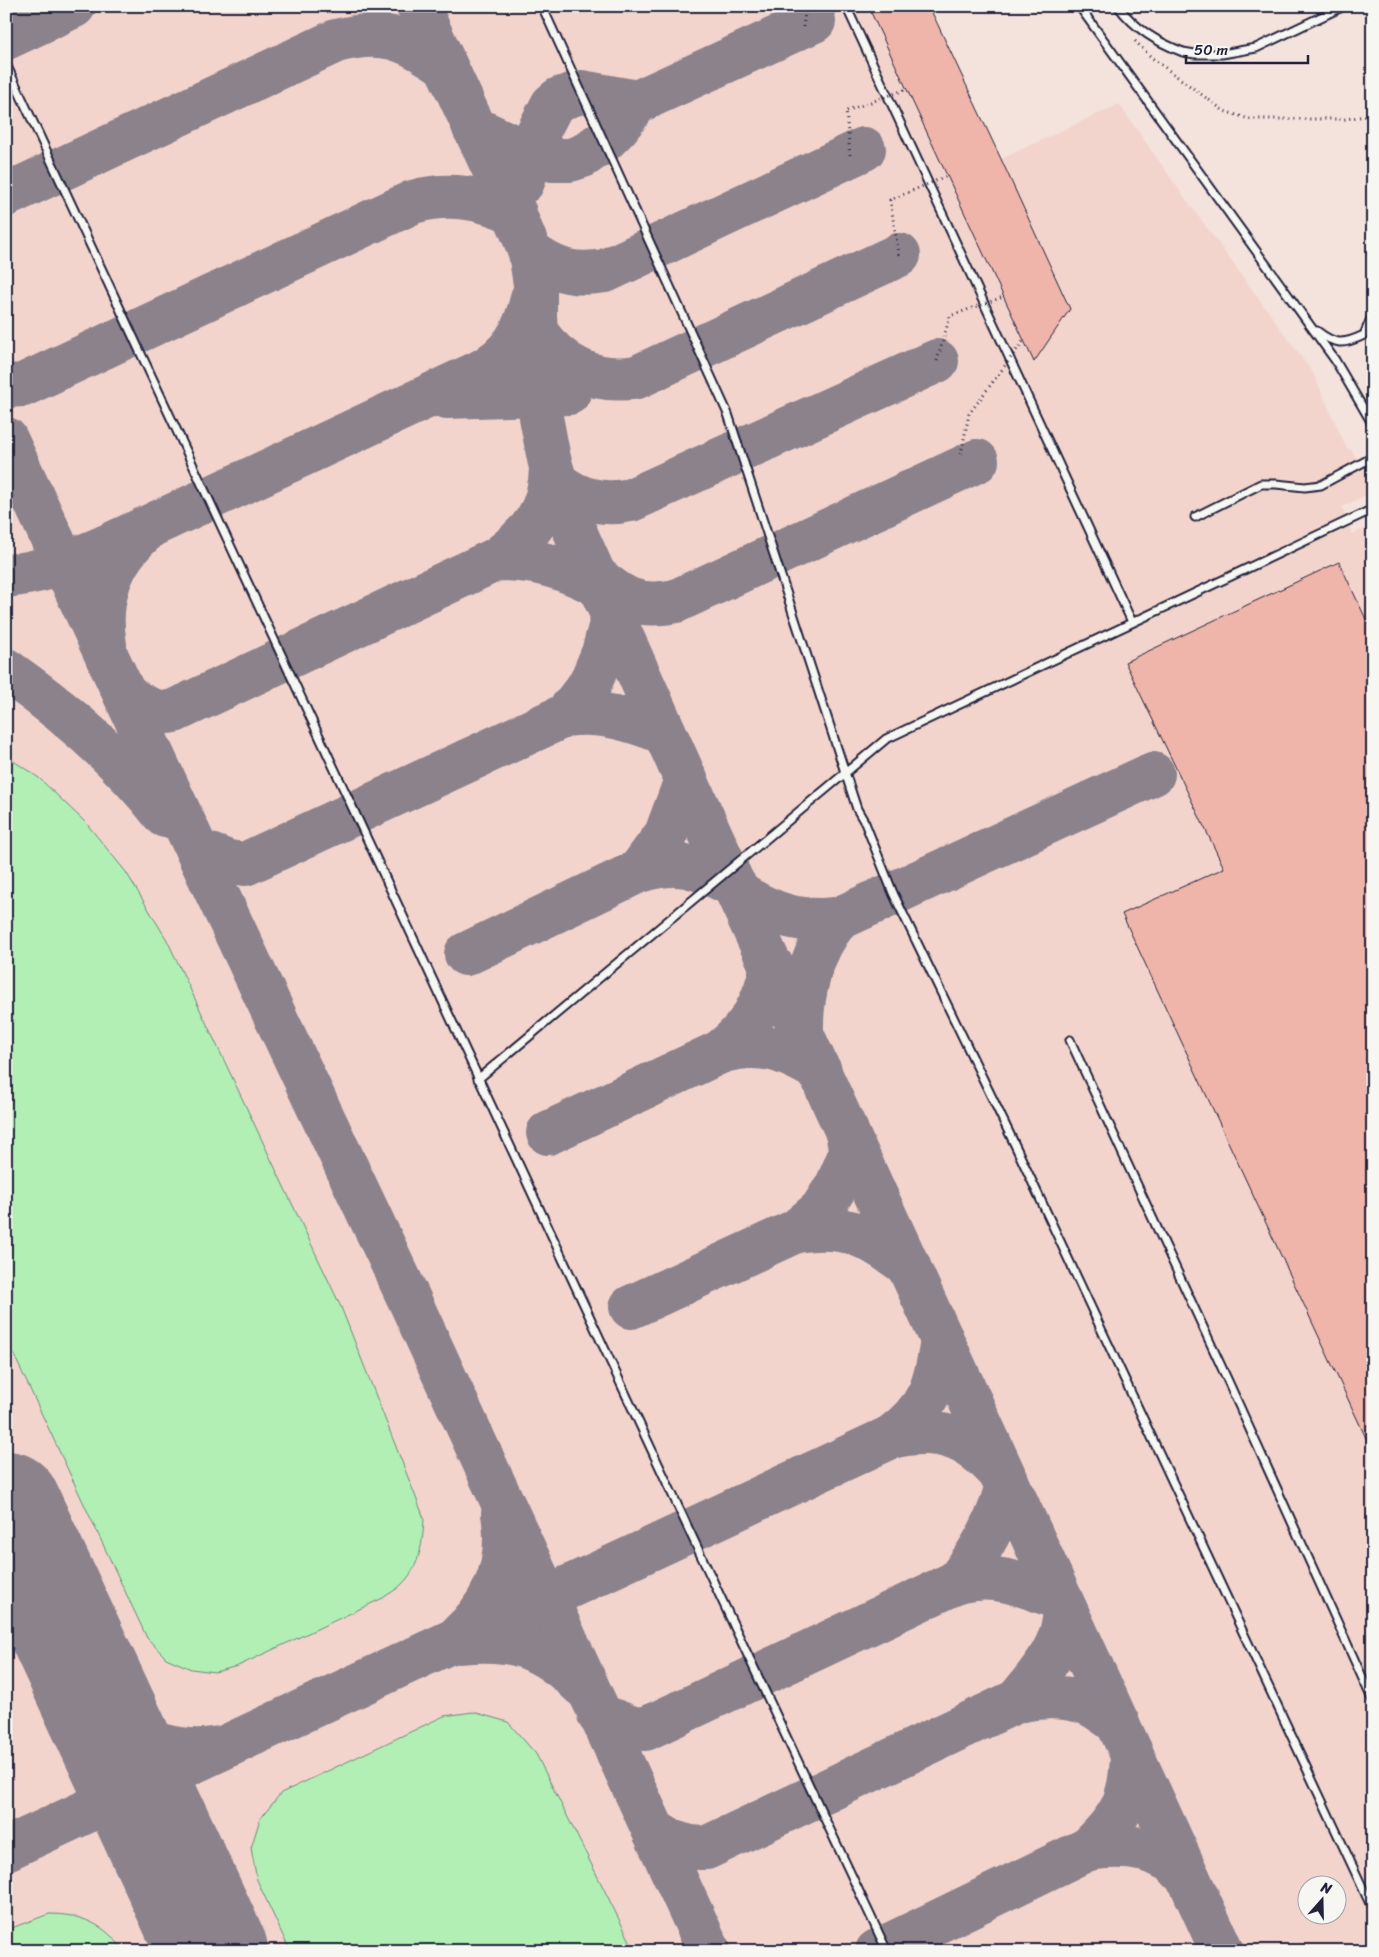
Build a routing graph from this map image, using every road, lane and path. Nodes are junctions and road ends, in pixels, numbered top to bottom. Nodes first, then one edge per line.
1 (542, 6) edge
2 (806, 6) edge
3 (846, 6) edge
4 (1079, 6) edge
5 (1118, 6) edge
6 (1350, 6) edge
7 (1343, 7) edge
8 (802, 27) dead end
9 (1134, 40) dead end
10 (6, 64) edge
11 (906, 89) dead end
12 (1373, 115) edge
13 (850, 156) dead end
14 (947, 176) dead end
15 (899, 255) dead end
16 (1004, 297) dead end
17 (1373, 314) edge
18 (1310, 326) junction
19 (1024, 340) dead end
20 (937, 361) dead end
21 (1373, 372) edge
22 (1373, 377) edge
23 (1373, 425) edge
24 (961, 454) dead end
25 (1373, 457) edge
26 (1373, 510) edge
27 (1195, 517) dead end
28 (1132, 622) junction
29 (845, 773) junction
30 (1070, 1040) dead end
31 (478, 1079) junction
32 (1373, 1701) edge
33 (1373, 1910) edge
34 (887, 1951) edge

1 - 29 lane
2 - 8 path
3 - 28 lane
4 - 18 lane
5 - 7 lane, bridge
6 - 7 lane
9 - 12 path
10 - 31 lane
11 - 13 path, bridge
14 - 15 path, bridge
16 - 20 path, bridge
17 - 18 lane
18 - 23 lane
19 - 24 path, bridge
21 - 22 lane
25 - 27 lane
26 - 28 lane
28 - 29 lane
29 - 31 lane
29 - 33 lane
30 - 32 lane
31 - 34 lane

